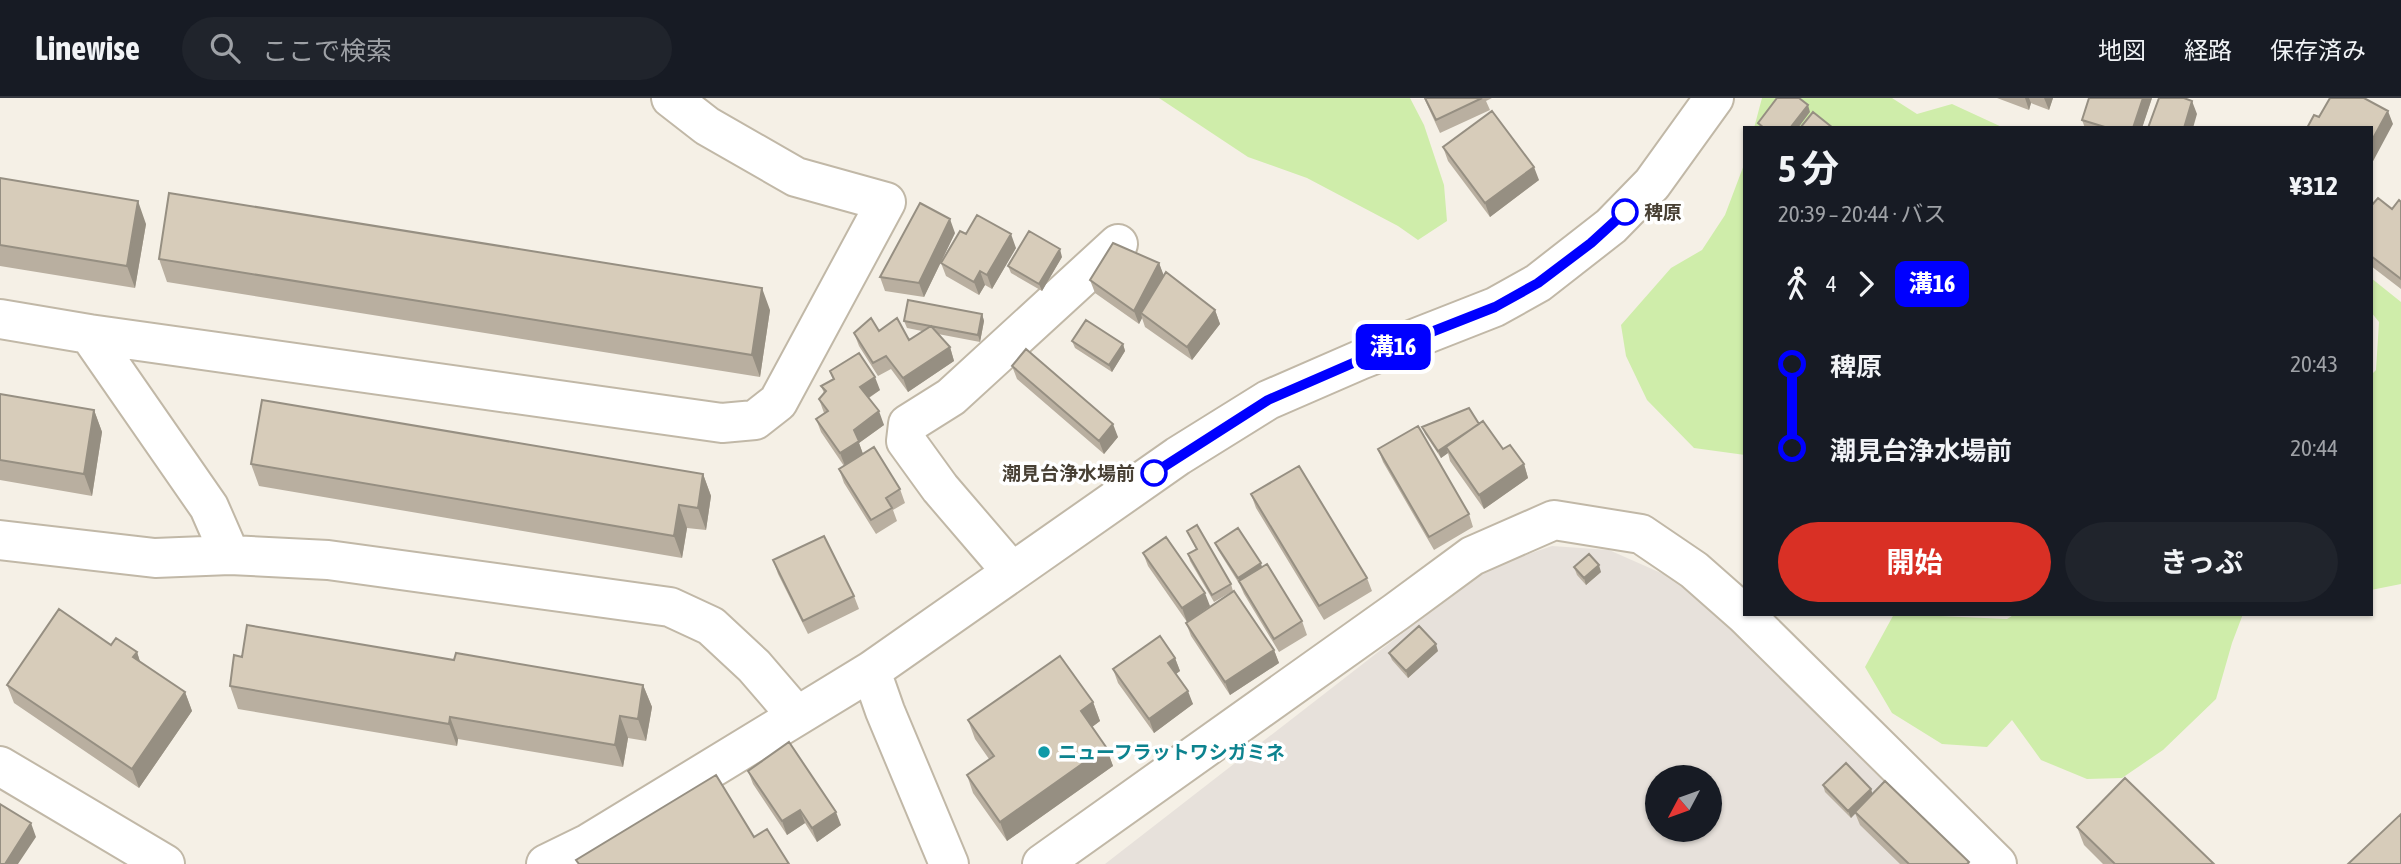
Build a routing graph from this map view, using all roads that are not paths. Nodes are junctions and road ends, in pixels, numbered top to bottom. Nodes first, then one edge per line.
1 (671, 98) edge
2 (1714, 98) edge
3 (1118, 244) edge
4 (0, 319) edge
5 (89, 334) junction
6 (0, 540) edge
7 (230, 555) junction
8 (1012, 572) junction
9 (1743, 613) edge
10 (1746, 616) edge
11 (871, 671) junction
12 (797, 716) junction
13 (0, 766) edge
14 (165, 864) edge
15 (545, 864) edge
16 (949, 864) edge
17 (1042, 864) edge
18 (1997, 864) edge

1 - 5 street
2 - 8 street
3 - 8 street
4 - 5 street
5 - 7 street
6 - 7 street
7 - 12 street
8 - 11 street
9 - 17 street
10 - 18 street
11 - 12 street
11 - 16 street
12 - 15 street
13 - 14 street

